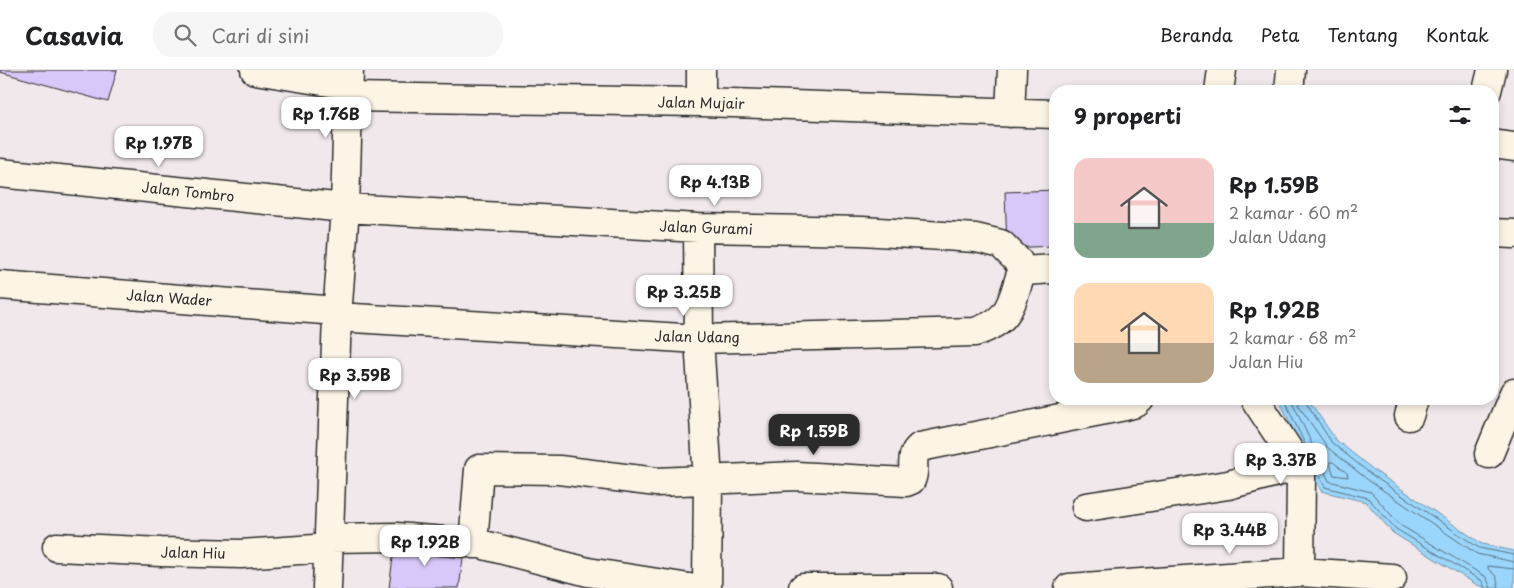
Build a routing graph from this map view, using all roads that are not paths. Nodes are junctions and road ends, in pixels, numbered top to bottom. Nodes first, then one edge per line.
1 (255, 70) edge
2 (701, 70) edge
3 (1012, 70) edge
4 (1222, 70) edge
5 (1292, 70) edge
6 (1492, 70) edge
7 (348, 84) edge
8 (1220, 85) edge
9 (1290, 85) edge
10 (1488, 85) edge
11 (701, 102) junction
12 (1010, 113) junction
13 (1049, 114) edge
14 (1499, 145) edge
15 (1514, 147) edge
16 (0, 173) edge
17 (345, 208) junction
18 (698, 228) junction
19 (1499, 233) edge
20 (1514, 234) edge
21 (1049, 269) edge
22 (1022, 271) junction
23 (0, 285) edge
24 (337, 314) junction
25 (699, 340) junction
26 (1514, 393) edge
27 (1129, 405) edge
28 (1259, 405) edge
29 (1489, 454) dead end
30 (1299, 466) junction
31 (708, 481) junction
32 (1086, 507) dead end
33 (330, 543) junction
34 (473, 544) junction
35 (57, 546) dead end
36 (1300, 572) junction
37 (1392, 578) dead end
38 (327, 588) edge
39 (690, 588) edge
40 (707, 588) edge
41 (803, 588) edge
42 (938, 588) edge
43 (1069, 588) edge

1 - 7 street, Jalan Mujair
2 - 11 street
3 - 12 street
4 - 8 street
5 - 9 street
6 - 10 street
7 - 11 street, Jalan Mujair
7 - 17 street
11 - 12 street, Jalan Mujair
12 - 13 street, Jalan Mujair
14 - 15 street
16 - 17 street, Jalan Tombro
17 - 18 street, Jalan Gurami
17 - 24 street
18 - 22 street, Jalan Gurami
18 - 25 street
19 - 20 street
21 - 22 street
22 - 25 street, Jalan Udang
23 - 24 street, Jalan Wader
24 - 25 street, Jalan Udang
24 - 33 street
25 - 31 street
26 - 29 street
27 - 31 street
28 - 30 street
30 - 32 street
30 - 36 street
31 - 34 street
31 - 40 street
33 - 34 street, Jalan Hiu
33 - 35 street, Jalan Hiu
33 - 38 street
34 - 39 street, Jalan Hiu
36 - 37 street
36 - 43 street
41 - 42 street

